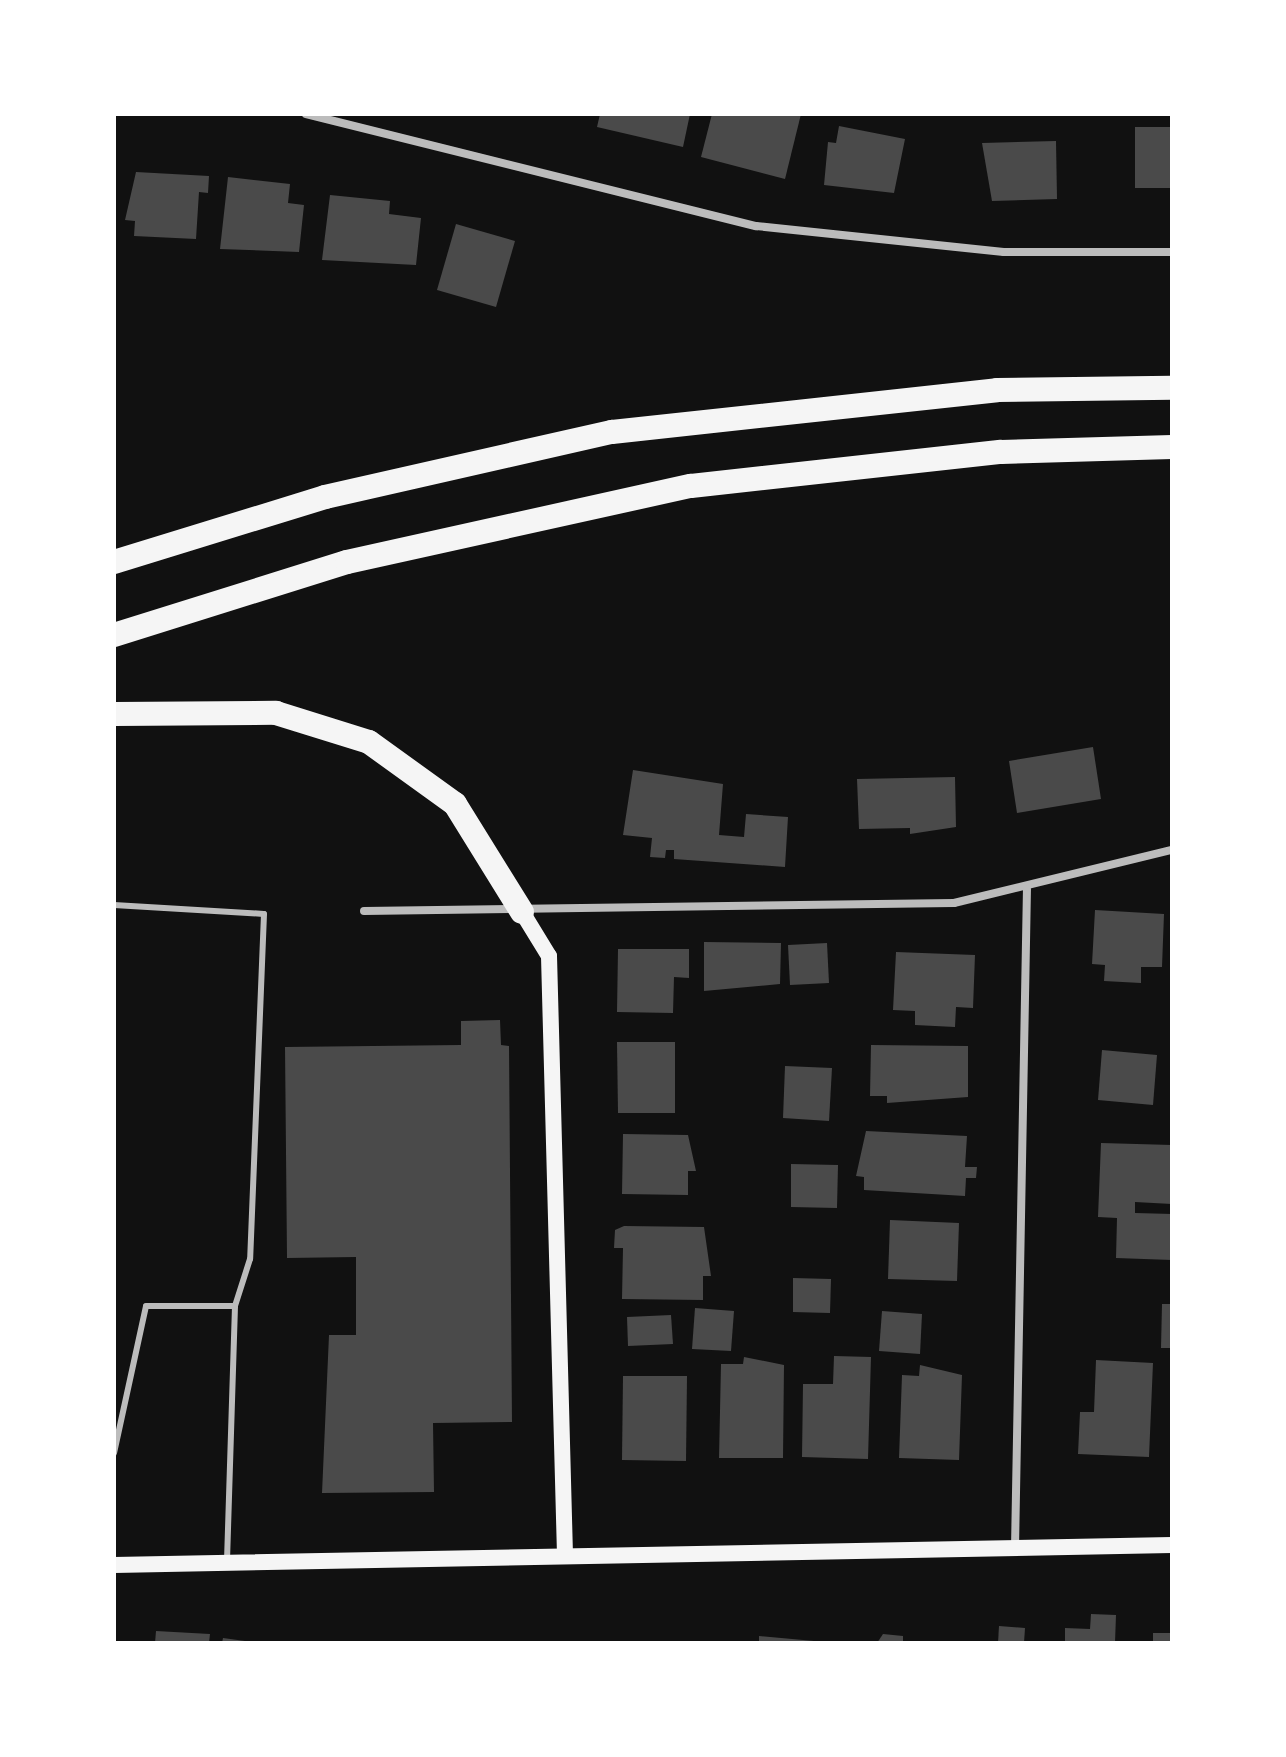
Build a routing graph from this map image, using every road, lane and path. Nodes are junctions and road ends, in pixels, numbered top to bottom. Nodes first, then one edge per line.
1 (306, 114) edge
2 (1172, 252) edge
3 (1172, 388) edge
4 (1172, 447) edge
5 (114, 562) edge
6 (114, 635) edge
7 (114, 714) edge
8 (1172, 850) edge
9 (1027, 889) junction
10 (114, 905) edge
11 (364, 911) dead end
12 (522, 912) junction
13 (235, 1306) junction
14 (114, 1453) edge
15 (1172, 1545) edge
16 (1015, 1548) junction
17 (565, 1554) junction
18 (227, 1562) junction
19 (114, 1565) edge

1 - 2 street
3 - 5 highway
4 - 6 highway
7 - 12 highway
8 - 9 street
9 - 12 street
9 - 16 street
10 - 13 lane
11 - 12 street
12 - 17 main road
13 - 14 lane
13 - 18 lane
15 - 16 main road
16 - 17 main road
17 - 18 main road
18 - 19 main road

